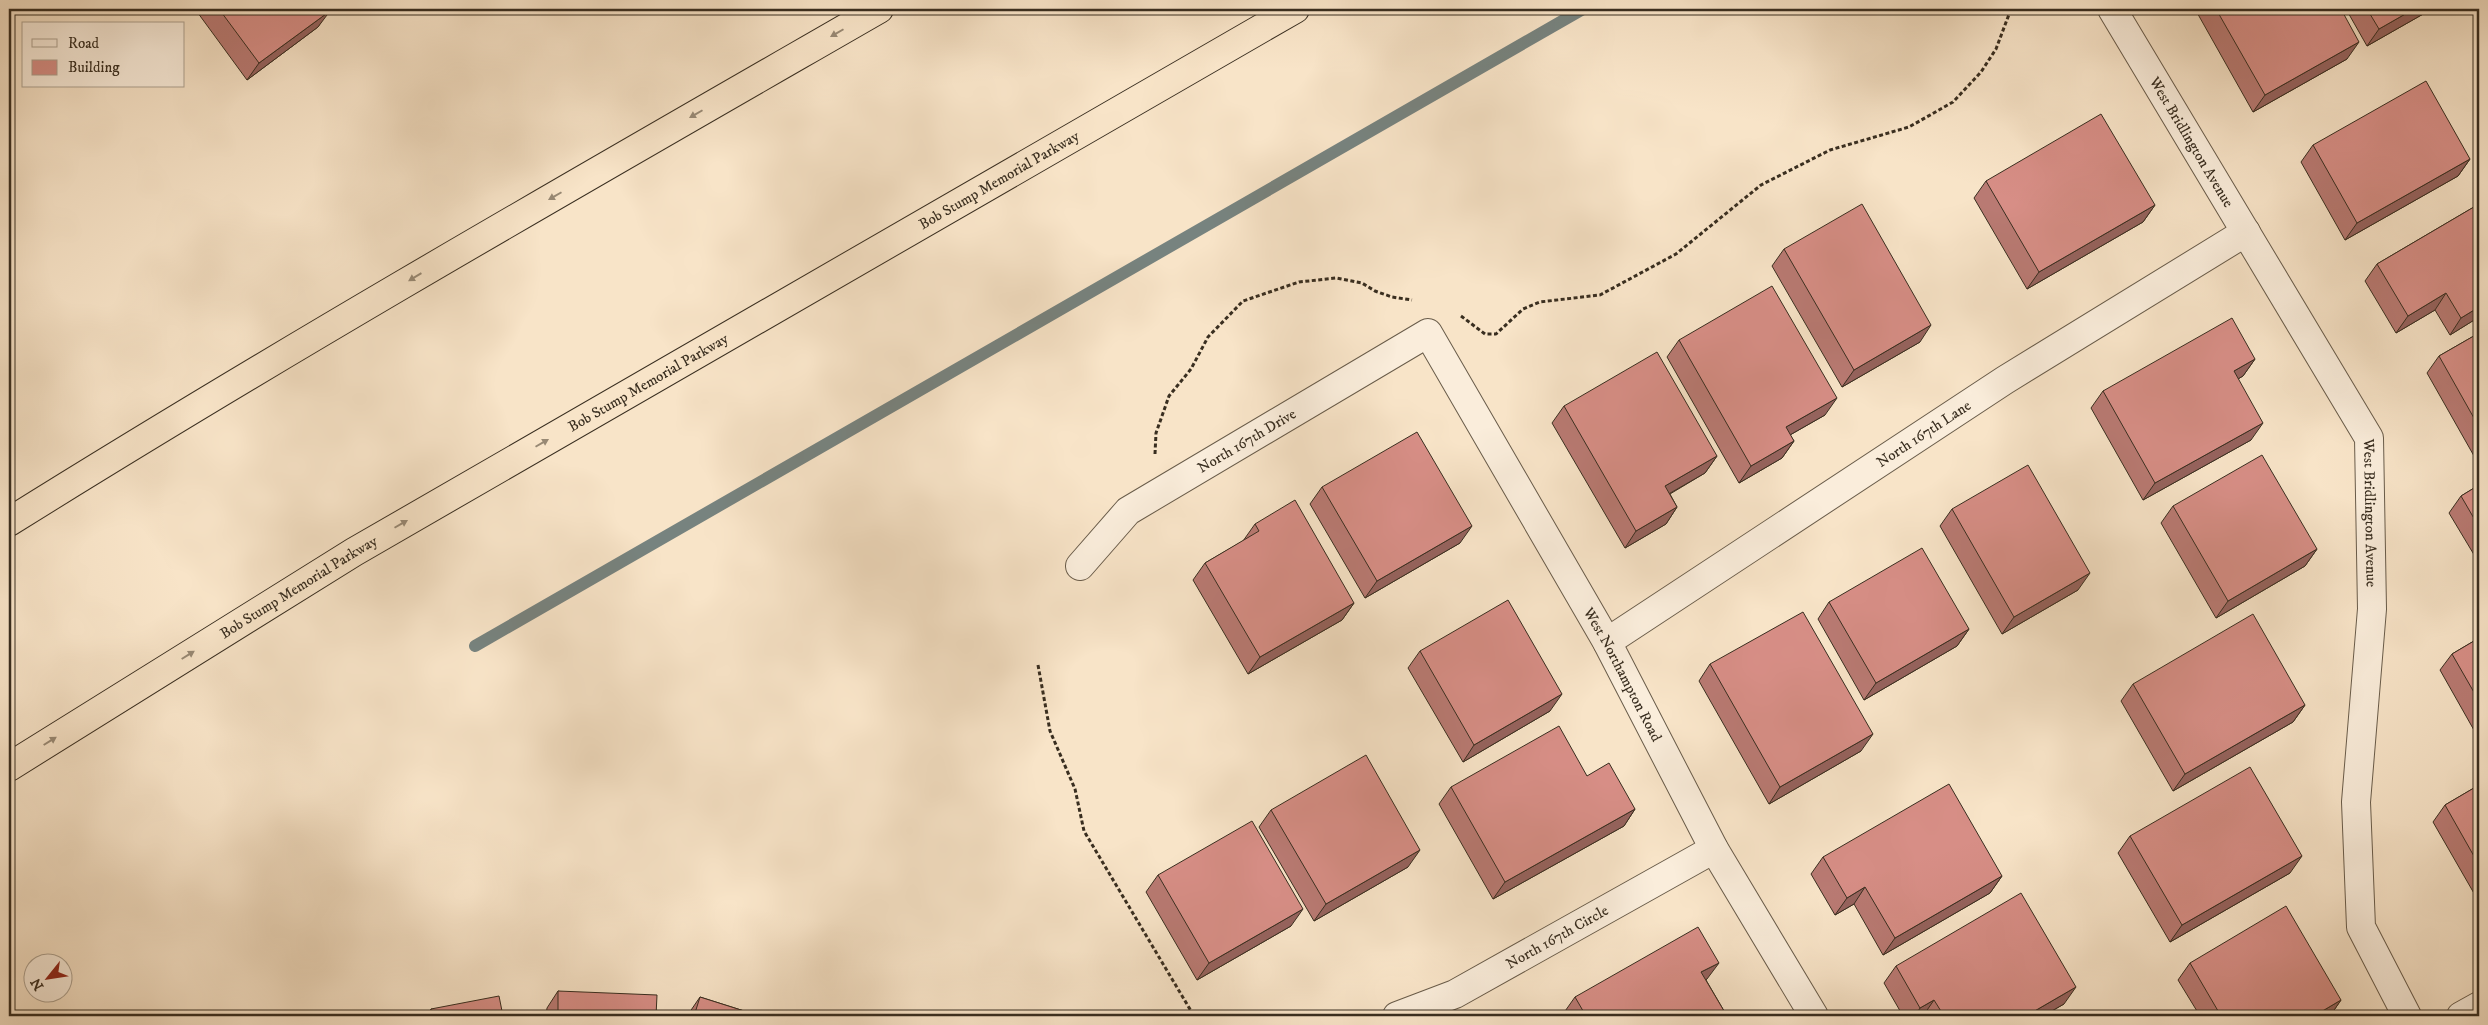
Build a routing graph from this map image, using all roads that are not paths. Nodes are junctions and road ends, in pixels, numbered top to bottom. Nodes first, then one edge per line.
1 (879, 9) edge
2 (1294, 9) edge
3 (2112, 9) edge
4 (2246, 232) junction
5 (1428, 333) joint
6 (9, 522) edge
7 (1080, 566) dead end
8 (1607, 642) junction
9 (9, 767) edge
10 (1714, 849) junction
11 (2479, 1006) edge
12 (1397, 1016) edge
13 (1814, 1016) edge
14 (2408, 1016) edge
15 (2461, 1016) edge

1 -> 6 highway
9 -> 2 highway, Bob Stump Memorial Parkway
3 - 4 street, West Bridlington Avenue
4 - 8 street, North 167th Lane
4 - 14 street, West Bridlington Avenue
5 - 7 street, North 167th Drive
5 - 8 street, West Northampton Road
8 - 10 street, West Northampton Road
10 - 12 street, North 167th Circle
10 - 13 street, West Northampton Road
11 - 15 street

